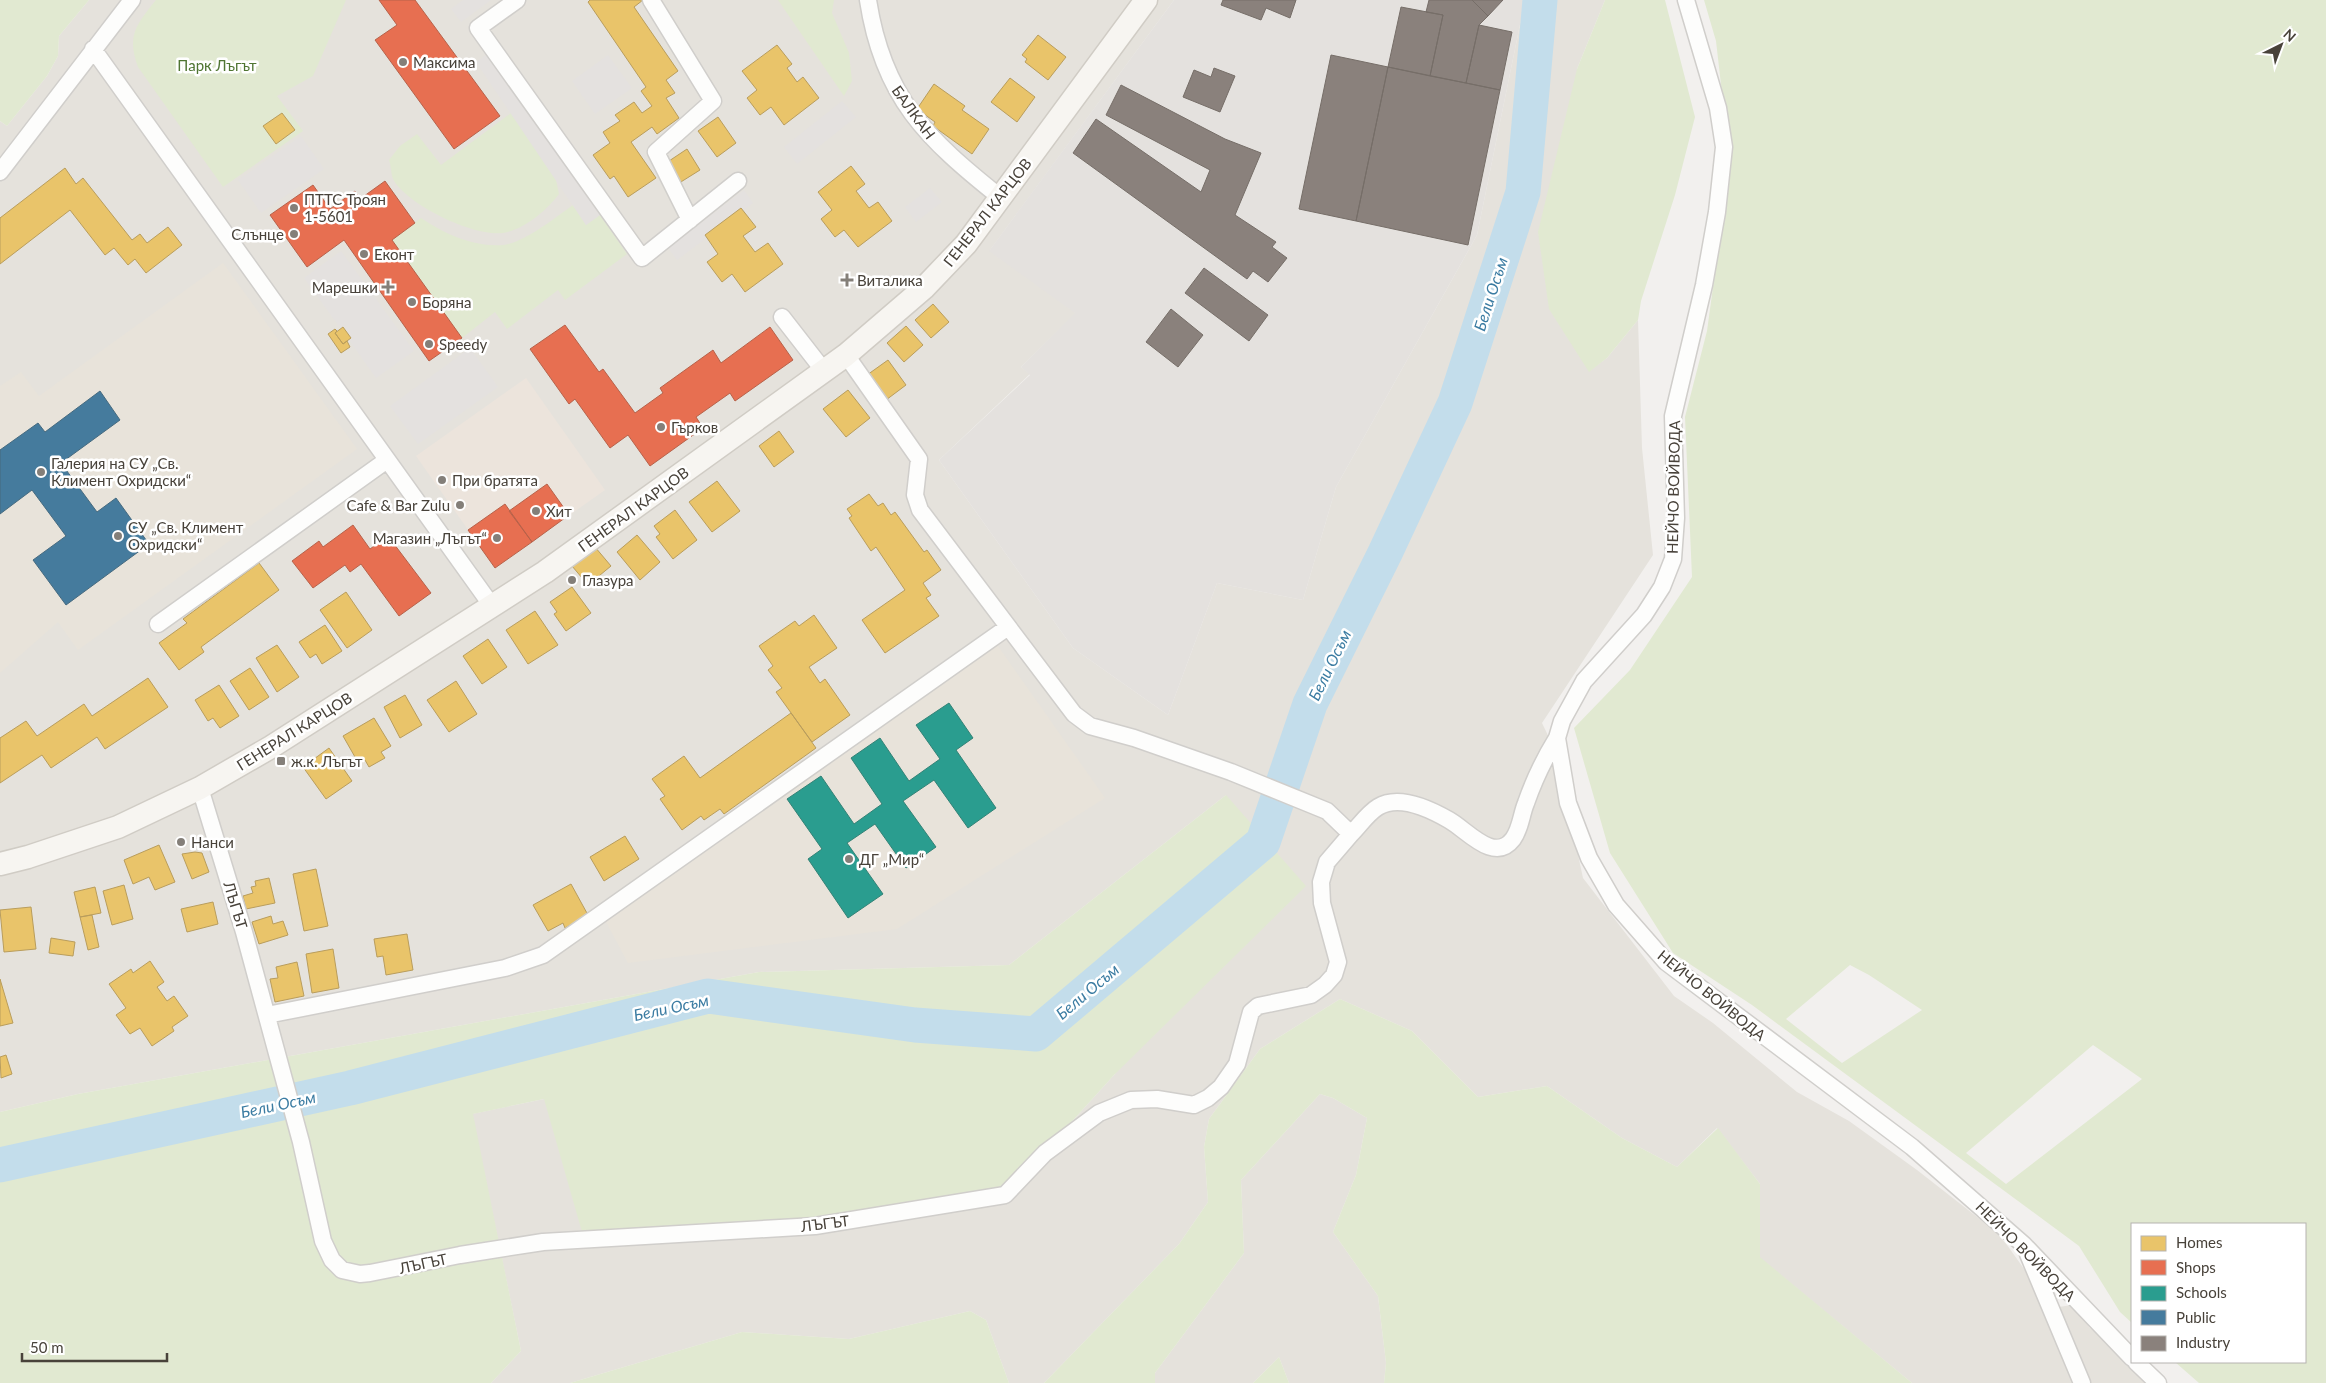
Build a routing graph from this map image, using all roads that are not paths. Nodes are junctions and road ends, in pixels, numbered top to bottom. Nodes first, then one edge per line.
1 (132, 0) edge
2 (517, 0) edge
3 (651, 0) edge
4 (868, 0) edge
5 (1146, 0) edge
6 (1686, 0) edge
7 (94, 49) junction
8 (0, 172) edge
9 (738, 181) dead end
10 (1001, 198) junction
11 (690, 220) junction
12 (782, 317) dead end
13 (846, 355) junction
14 (824, 371) junction
15 (387, 460) junction
16 (492, 606) junction
17 (158, 624) dead end
18 (1008, 627) junction
19 (1556, 738) junction
20 (200, 788) junction
21 (1351, 834) junction
22 (0, 864) edge
23 (267, 1015) junction
24 (2024, 1245) junction
25 (2131, 1357) edge
26 (2137, 1363) edge
27 (2082, 1383) edge
28 (2158, 1383) edge

1 - 7 street
2 - 11 street
3 - 11 street
4 - 10 street, БАЛКАН
5 - 10 main road, ГЕНЕРАЛ КАРЦОВ
6 - 19 street, НЕЙЧО ВОЙВОДА
7 - 8 street
7 - 15 street
9 - 11 street
10 - 13 main road, ГЕНЕРАЛ КАРЦОВ
12 - 14 street
13 - 14 main road, ГЕНЕРАЛ КАРЦОВ
13 - 18 street
14 - 16 main road, ГЕНЕРАЛ КАРЦОВ
15 - 16 street
15 - 17 street
16 - 20 main road, ГЕНЕРАЛ КАРЦОВ
18 - 21 street
18 - 23 street
19 - 21 street
19 - 24 street, НЕЙЧО ВОЙВОДА
20 - 22 main road, ГЕНЕРАЛ КАРЦОВ
20 - 23 street, ЛЪГЪТ
21 - 23 street, ЛЪГЪТ
24 - 25 street, НЕЙЧО ВОЙВОДА
24 - 27 street
26 - 28 street

